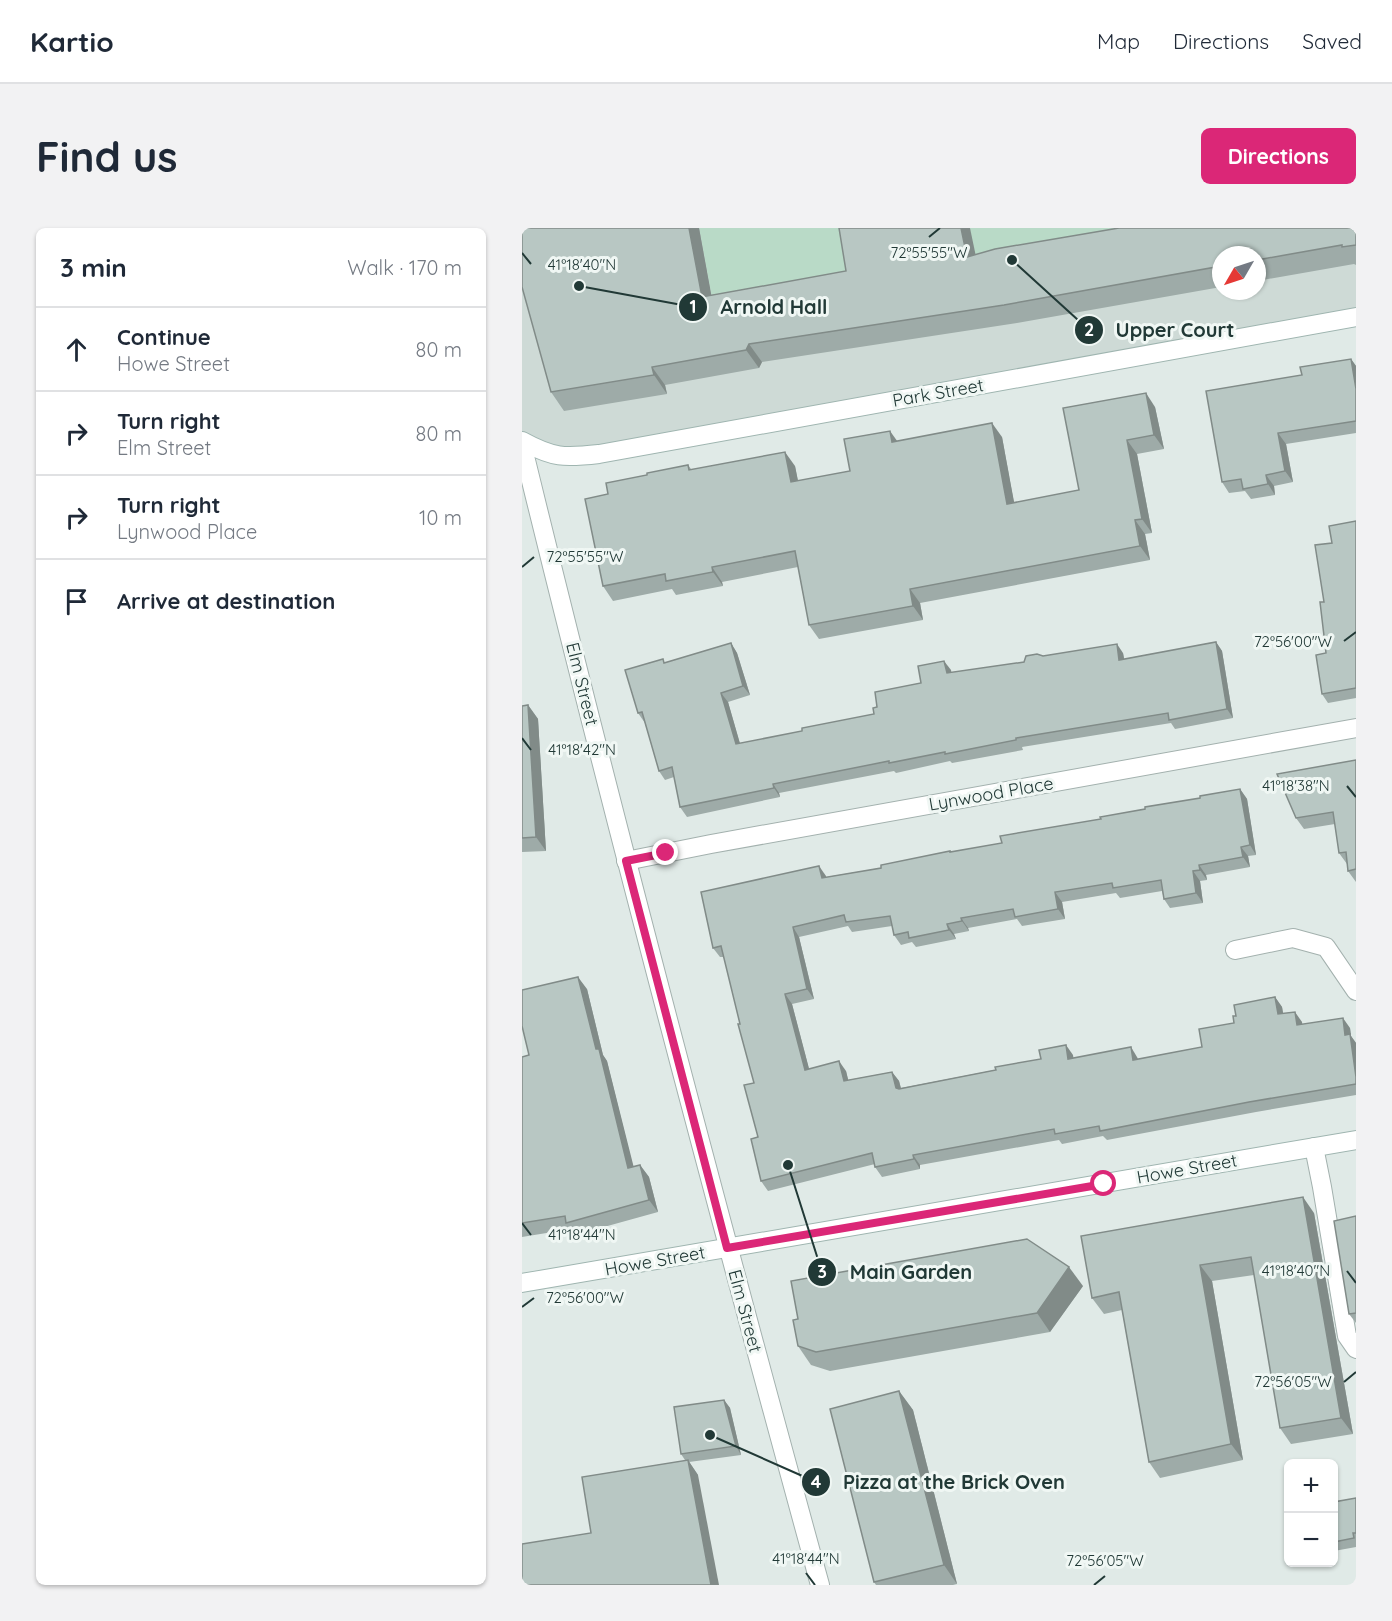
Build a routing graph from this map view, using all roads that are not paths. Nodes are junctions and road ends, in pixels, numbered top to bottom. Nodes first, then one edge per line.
1 (1356, 317) edge
2 (522, 442) edge
3 (1356, 728) edge
4 (626, 861) junction
5 (1235, 950) dead end
6 (1356, 991) edge
7 (1356, 1140) edge
8 (1314, 1147) junction
9 (727, 1248) junction
10 (522, 1283) edge
11 (1356, 1349) edge
12 (820, 1585) edge

1 - 2 street, Park Street
2 - 4 street, Elm Street
3 - 4 street, Lynwood Place
4 - 9 street, Elm Street
5 - 6 street
7 - 8 street, Howe Street
8 - 9 street, Howe Street
8 - 11 street
9 - 10 street, Howe Street
9 - 12 street, Elm Street

